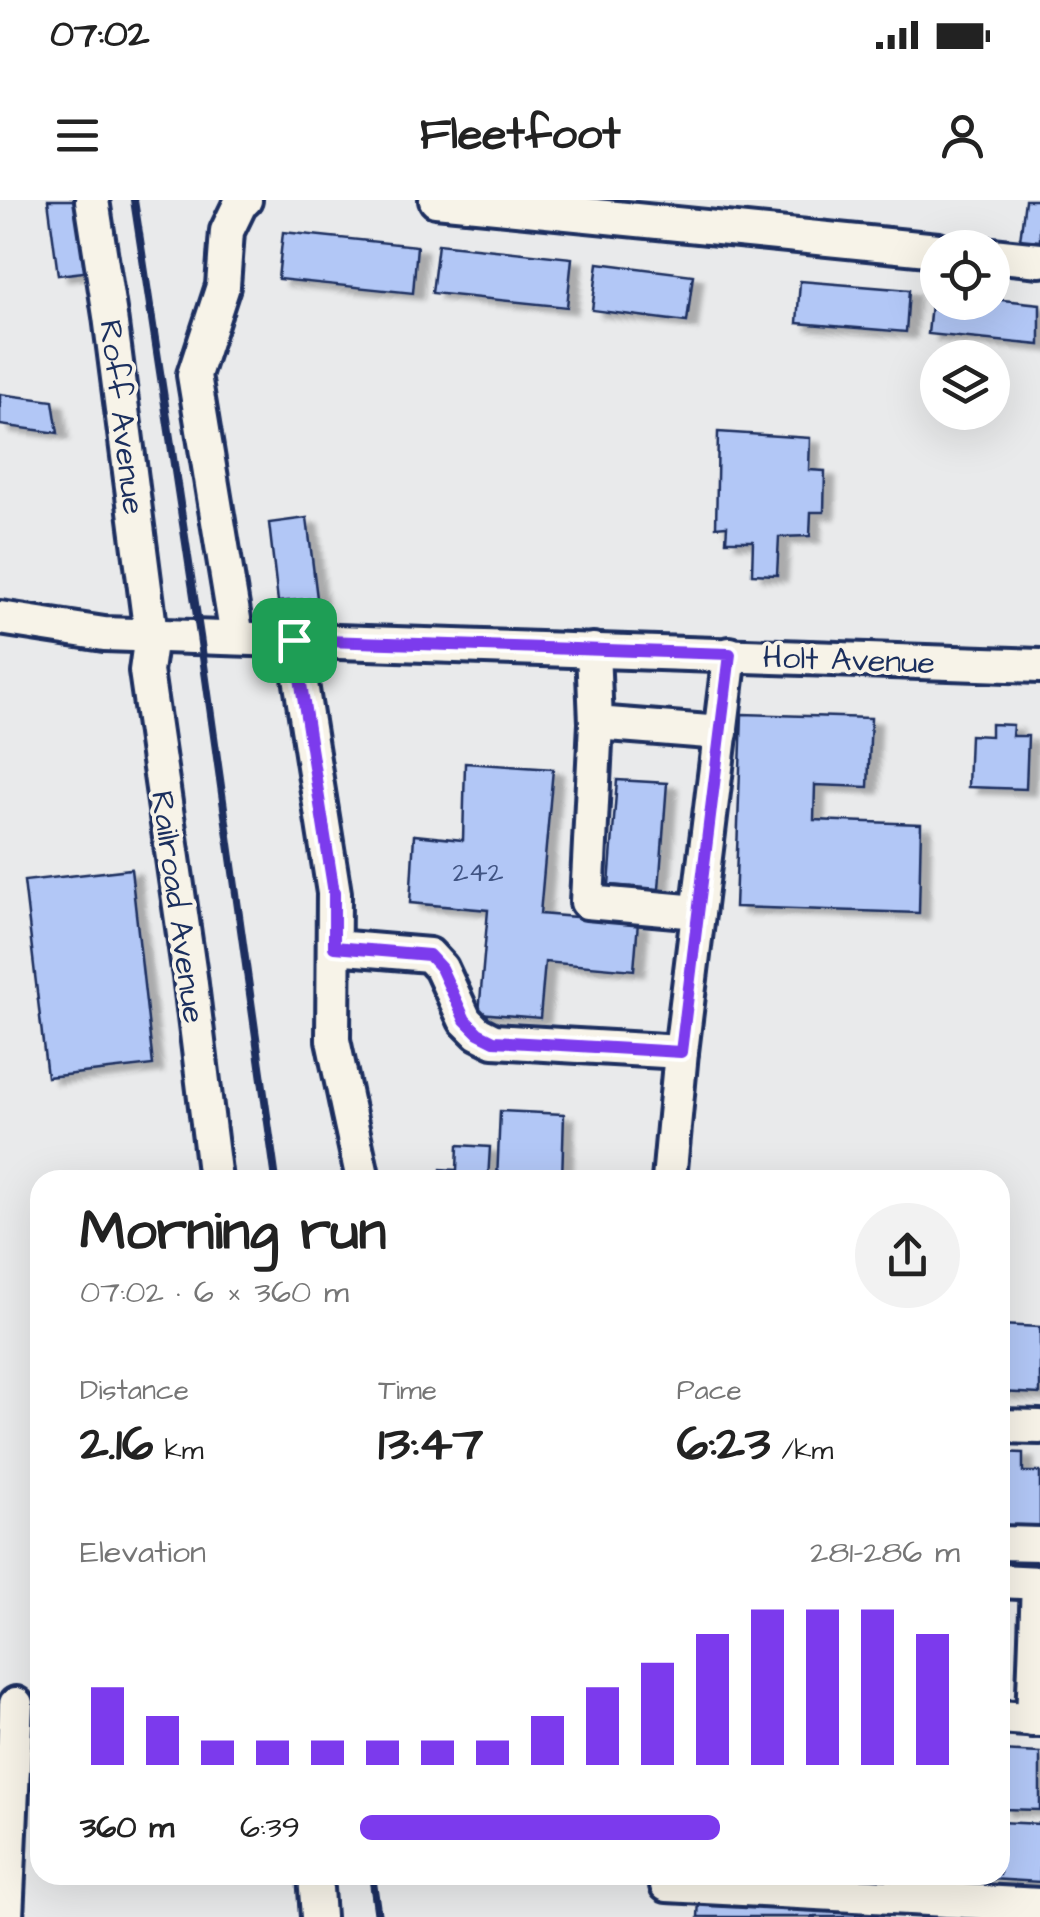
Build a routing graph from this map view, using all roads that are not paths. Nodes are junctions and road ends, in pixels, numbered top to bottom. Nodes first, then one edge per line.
1 (92, 200) edge
2 (245, 200) edge
3 (436, 200) edge
4 (920, 248) edge
5 (1010, 257) edge
6 (1040, 260) edge
7 (0, 618) edge
8 (151, 634) junction
9 (237, 638) junction
10 (294, 640) junction
11 (592, 650) junction
12 (730, 654) junction
13 (1040, 666) edge
14 (596, 723) junction
15 (720, 733) junction
16 (698, 912) junction
17 (334, 947) junction
18 (681, 1052) junction
19 (214, 1170) edge
20 (361, 1170) edge
21 (670, 1170) edge
22 (1010, 1426) edge
23 (1040, 1427) edge
24 (1010, 1542) edge
25 (1040, 1544) edge
26 (1010, 1582) edge
27 (1039, 1583) edge
28 (16, 1704) dead end
29 (1024, 1719) edge
30 (316, 1885) edge
31 (667, 1885) edge
32 (867, 1885) edge
33 (1040, 1905) edge
34 (6, 1917) edge
35 (318, 1917) edge

1 - 8 street, Roff Avenue
2 - 9 street
3 - 4 street
5 - 6 street
7 - 8 street, Holt Avenue
8 - 9 street, Holt Avenue
8 - 19 street, Railroad Avenue
9 - 10 street, Holt Avenue
10 - 11 street, Holt Avenue
10 - 17 street
11 - 12 street, Holt Avenue
11 - 14 street
12 - 13 street, Holt Avenue
12 - 15 street
14 - 15 street
14 - 16 street
15 - 16 street
16 - 18 street
17 - 18 street
17 - 20 street
18 - 21 street
22 - 23 street
24 - 25 street
26 - 27 street
27 - 29 street
28 - 34 street
30 - 35 street
31 - 32 street
32 - 33 street

